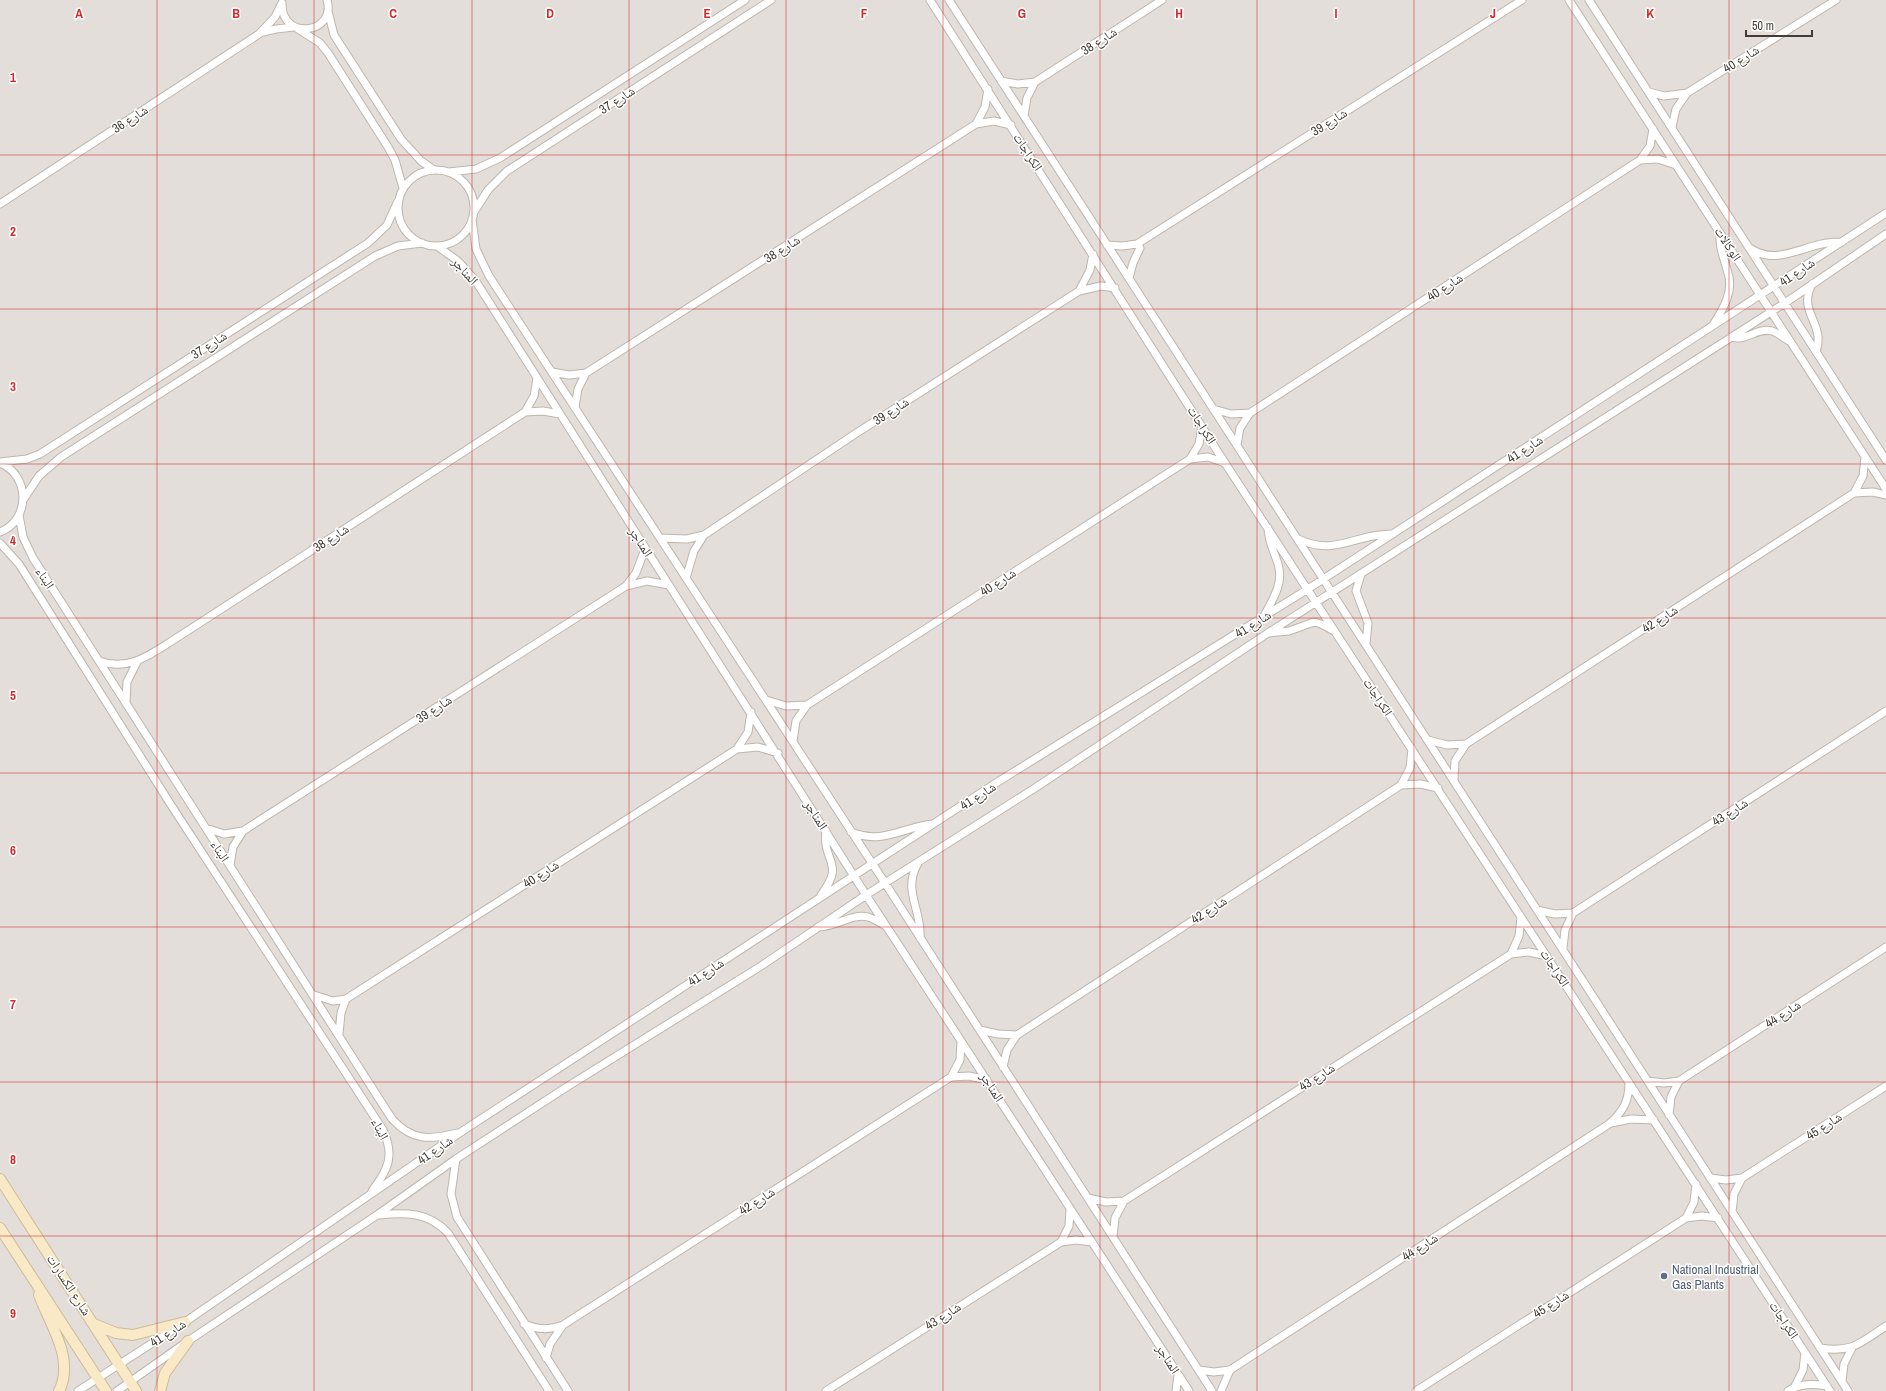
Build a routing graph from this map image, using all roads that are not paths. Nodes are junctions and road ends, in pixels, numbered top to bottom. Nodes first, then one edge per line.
1 (745, 0) edge
2 (771, 0) edge
3 (930, 0) edge
4 (949, 0) edge
5 (1162, 0) edge
6 (1522, 0) edge
7 (1569, 0) edge
8 (1589, 0) edge
9 (1836, 0) edge
10 (282, 1) edge
11 (329, 4) edge
12 (296, 28) junction
13 (259, 34) junction
14 (1001, 81) junction
15 (1035, 82) junction
16 (988, 89) junction
17 (1649, 92) junction
18 (1686, 93) junction
19 (1024, 116) junction
20 (976, 124) junction
21 (1010, 125) junction
22 (1672, 127) junction
23 (1653, 129) junction
24 (1640, 160) junction
25 (1676, 165) junction
26 (434, 170) junction
27 (449, 172) junction
28 (404, 188) junction
29 (398, 201) junction
30 (0, 204) edge
31 (1886, 213) edge
32 (473, 216) junction
33 (1720, 233) junction
34 (1886, 234) edge
35 (1842, 242) junction
36 (422, 243) junction
37 (1107, 244) junction
38 (1137, 244) junction
39 (437, 246) junction
40 (1749, 248) junction
41 (1093, 254) junction
42 (1129, 278) junction
43 (1813, 284) junction
44 (1775, 287) junction
45 (1115, 288) junction
46 (1079, 291) junction
47 (1761, 296) junction
48 (1785, 303) junction
49 (1771, 311) junction
50 (1712, 327) junction
51 (1731, 337) junction
52 (1791, 342) junction
53 (1816, 352) junction
54 (552, 372) junction
55 (586, 373) junction
56 (537, 378) junction
57 (576, 407) junction
58 (1213, 409) junction
59 (525, 412) junction
60 (1250, 413) junction
61 (560, 414) junction
62 (1202, 427) junction
63 (1237, 445) junction
64 (1883, 451) edge
65 (1865, 457) junction
66 (1190, 459) junction
67 (1886, 460) edge
68 (0, 462) edge
69 (1226, 463) junction
70 (1886, 489) edge
71 (1854, 493) junction
72 (1886, 495) edge
73 (23, 500) junction
74 (19, 515) junction
75 (1268, 526) junction
76 (0, 532) edge
77 (1393, 534) junction
78 (704, 535) junction
79 (660, 538) junction
80 (1297, 539) junction
81 (0, 543) edge
82 (645, 549) junction
83 (1361, 574) junction
84 (686, 578) junction
85 (1323, 579) junction
86 (669, 585) junction
87 (626, 586) junction
88 (1308, 589) junction
89 (1332, 591) junction
90 (1316, 602) junction
91 (1263, 618) junction
92 (1268, 632) junction
93 (1336, 632) junction
94 (1366, 644) junction
95 (99, 661) junction
96 (137, 662) junction
97 (766, 700) junction
98 (126, 705) junction
99 (807, 705) junction
100 (1886, 711) edge
101 (751, 712) junction
102 (1428, 740) junction
103 (793, 741) junction
104 (1466, 744) junction
105 (737, 748) junction
106 (1412, 749) junction
107 (778, 753) junction
108 (1454, 780) junction
109 (1402, 785) junction
110 (1438, 788) junction
111 (935, 824) junction
112 (206, 828) junction
113 (243, 831) junction
114 (826, 831) junction
115 (851, 832) junction
116 (919, 861) junction
117 (873, 864) junction
118 (230, 865) junction
119 (855, 876) junction
120 (885, 883) junction
121 (866, 895) junction
122 (818, 900) junction
123 (1538, 910) junction
124 (1574, 913) junction
125 (1521, 917) junction
126 (818, 927) junction
127 (887, 927) junction
128 (920, 938) junction
129 (1886, 947) edge
130 (1563, 949) junction
131 (1511, 954) junction
132 (1547, 956) junction
133 (313, 995) junction
134 (346, 1000) junction
135 (980, 1030) junction
136 (1017, 1034) junction
137 (339, 1035) junction
138 (961, 1041) junction
139 (1003, 1068) junction
140 (951, 1077) junction
141 (987, 1080) junction
142 (1648, 1081) junction
143 (1679, 1081) junction
144 (1629, 1083) junction
145 (1886, 1086) edge
146 (1669, 1115) junction
147 (1654, 1120) junction
148 (1609, 1124) junction
149 (461, 1132) junction
150 (456, 1159) junction
151 (1710, 1178) junction
152 (1742, 1178) junction
153 (0, 1179) edge
154 (1696, 1184) junction
155 (369, 1196) junction
156 (1088, 1198) junction
157 (1124, 1201) junction
158 (1070, 1209) junction
159 (1732, 1212) junction
160 (376, 1215) junction
161 (1686, 1218) junction
162 (1718, 1218) junction
163 (0, 1228) edge
164 (1113, 1237) junction
165 (1061, 1242) junction
166 (1092, 1242) junction
167 (33, 1278) junction
168 (185, 1322) junction
169 (94, 1324) junction
170 (524, 1324) junction
171 (563, 1325) junction
172 (1886, 1326) edge
173 (188, 1341) junction
174 (1820, 1348) junction
175 (1852, 1348) junction
176 (1805, 1352) junction
177 (546, 1358) junction
178 (119, 1364) junction
179 (1199, 1370) junction
180 (1230, 1370) junction
181 (1178, 1375) junction
182 (98, 1378) junction
183 (130, 1382) junction
184 (1842, 1382) junction
185 (1795, 1386) junction
186 (1829, 1388) edge
187 (59, 1391) edge
188 (78, 1391) edge
189 (106, 1391) edge
190 (117, 1391) edge
191 (136, 1391) edge
192 (160, 1391) edge
193 (549, 1391) edge
194 (568, 1391) edge
195 (826, 1391) edge
196 (1176, 1391) edge
197 (1188, 1391) edge
198 (1212, 1391) edge
199 (1221, 1391) edge
200 (1416, 1391) edge
201 (1788, 1391) edge
202 (1848, 1391) edge

1 - 27 street, شارع 37
2 - 32 street, شارع 37
3 - 16 street, الكراجات
4 - 14 street, الكراجات
5 - 15 street, شارع 38
6 - 38 street, شارع 39
7 - 23 street, الوكالات
8 - 17 street, الوكالات
9 - 18 street, شارع 40
10 - 12 street
10 - 13 street, شارع 36
11 - 12 street, شارع 36
11 - 26 street
12 - 13 street, شارع 36
12 - 28 street
13 - 30 street, شارع 36
14 - 15 street, شارع 38
14 - 19 street, الكراجات
15 - 19 street
16 - 20 street
16 - 21 street, الكراجات
17 - 18 street, شارع 40
17 - 22 street, الوكالات
18 - 22 street, شارع 40
19 - 37 street, الكراجات
20 - 21 street, شارع 38
20 - 55 street, شارع 38
21 - 41 street, الكراجات
22 - 40 street, الوكالات
23 - 24 street, شارع 40
23 - 25 street, الوكالات
24 - 25 street
24 - 60 street, شارع 40
25 - 33 street, الوكالات
26 - 27 street
26 - 28 street
27 - 32 street
28 - 29 street
29 - 36 street
29 - 68 street, شارع 37
31 - 35 street, شارع 41
32 - 39 street
32 - 54 street, المناجر
33 - 47 street, الوكالات
33 - 50 street
34 - 43 street, شارع 41
35 - 40 street
35 - 44 street, شارع 41
36 - 39 street
36 - 73 street, شارع 37
37 - 38 street, شارع 39
37 - 42 street, الكراجات
38 - 42 street
39 - 56 street, المناجر
40 - 44 street, الوكالات
41 - 45 street, الكراجات
41 - 46 street, شارع 39
42 - 58 street, الكراجات
43 - 48 street, شارع 41
43 - 53 street
44 - 47 street, شارع 41
44 - 48 street, الوكالات
45 - 46 street, شارع 39
45 - 62 street, الكراجات
46 - 78 street, شارع 39
47 - 49 street, الوكالات
47 - 50 street, شارع 41
48 - 49 street, شارع 41
48 - 53 street, الوكالات
49 - 51 street, شارع 41
49 - 52 street, الوكالات
50 - 77 street, شارع 41
51 - 52 street
51 - 83 street, شارع 41
52 - 65 street, الوكالات
53 - 64 street, الوكالات
54 - 55 street, شارع 38
54 - 57 street, المناجر
55 - 57 street
56 - 59 street, شارع 38
56 - 61 street, المناجر
57 - 79 street, المناجر
58 - 60 street
58 - 63 street, الكراجات
59 - 61 street, شارع 38
59 - 96 street, شارع 38
60 - 63 street, شارع 40
61 - 82 street, المناجر
62 - 66 street, شارع 40
62 - 69 street, الكراجات
63 - 80 street, الكراجات
64 - 67 street, الوكالات
65 - 70 street, الوكالات
65 - 71 street
66 - 69 street
66 - 99 street, شارع 40
68 - 73 street
69 - 75 street, الكراجات
71 - 72 street
71 - 104 street, شارع 42
73 - 74 street
74 - 76 street
74 - 95 street, البناء
75 - 88 street, الكراجات
75 - 91 street
77 - 80 street
77 - 85 street, شارع 41
78 - 79 street, شارع 39
78 - 84 street, شارع 39
79 - 84 street, المناجر
80 - 85 street, الكراجات
81 - 155 street, البناء
82 - 86 street, المناجر
82 - 87 street, شارع 39
83 - 89 street, شارع 41
83 - 94 street
84 - 97 street, المناجر
85 - 88 street, شارع 41
85 - 89 street, الكراجات
86 - 87 street, شارع 39
86 - 101 street, المناجر
87 - 113 street, شارع 39
88 - 90 street, الكراجات
88 - 91 street, شارع 41
89 - 90 street, شارع 41
89 - 94 street, الكراجات
90 - 92 street, شارع 41
90 - 93 street, الكراجات
91 - 111 street, شارع 41
92 - 93 street
92 - 116 street, شارع 41
93 - 106 street, الكراجات
94 - 102 street, الكراجات
95 - 96 street, شارع 38
95 - 98 street, البناء
96 - 98 street
97 - 99 street, شارع 40
97 - 103 street, المناجر
98 - 112 street, البناء
99 - 103 street, شارع 40
100 - 124 street, شارع 43
101 - 105 street, شارع 40
101 - 107 street, المناجر
102 - 104 street
102 - 108 street, الكراجات
103 - 115 street, المناجر
104 - 108 street, شارع 42
105 - 107 street
105 - 134 street, شارع 40
106 - 109 street
106 - 110 street, الكراجات
107 - 114 street, المناجر
108 - 123 street, الكراجات
109 - 110 street
109 - 136 street, شارع 42
110 - 125 street, الكراجات
111 - 115 street
111 - 117 street, شارع 41
112 - 113 street, شارع 39
112 - 118 street, البناء
113 - 118 street, شارع 39
114 - 119 street, المناجر
114 - 122 street
115 - 117 street, المناجر
116 - 120 street, شارع 41
116 - 128 street, المناجر
117 - 119 street, شارع 41
117 - 120 street, المناجر
118 - 133 street, البناء
119 - 121 street, المناجر
119 - 122 street, شارع 41
120 - 121 street, شارع 41
120 - 128 street, المناجر
121 - 126 street, شارع 41
121 - 127 street, المناجر
122 - 149 street, شارع 41
123 - 124 street
123 - 130 street, الكراجات
124 - 130 street
125 - 131 street
125 - 132 street, الكراجات
126 - 127 street
126 - 150 street, شارع 41
127 - 138 street, المناجر
128 - 135 street, المناجر
129 - 143 street, شارع 44
130 - 142 street, الكراجات
131 - 132 street, شارع 43
131 - 157 street, شارع 43
132 - 144 street, الكراجات
133 - 134 street
133 - 137 street, البناء
134 - 137 street
135 - 136 street
135 - 139 street, المناجر
136 - 139 street, شارع 42
137 - 149 street, البناء
138 - 140 street
138 - 141 street, المناجر
139 - 156 street, المناجر
140 - 141 street
140 - 171 street, شارع 42
141 - 158 street, المناجر
142 - 143 street, شارع 44
142 - 146 street, الكراجات
143 - 146 street
144 - 147 street, الكراجات
144 - 148 street, شارع 44
145 - 152 street, شارع 45
146 - 151 street, الكراجات
147 - 148 street, شارع 44
147 - 154 street, الكراجات
148 - 180 street, شارع 44
149 - 155 street, شارع 41
150 - 160 street, شارع 41
150 - 170 street
151 - 152 street, شارع 45
151 - 159 street, الكراجات
152 - 159 street
153 - 169 street, شارع الكسارات
154 - 161 street
154 - 162 street, الكراجات
155 - 168 street, شارع 41
156 - 157 street
156 - 164 street, المناجر
157 - 164 street
158 - 165 street
158 - 166 street, المناجر
159 - 174 street, الكراجات
160 - 173 street, شارع 41
160 - 193 street
161 - 162 street, شارع 45
161 - 200 street, شارع 45
162 - 176 street, الكراجات
163 - 167 street, شارع الكسارات
164 - 179 street, المناجر
165 - 166 street, شارع 43
165 - 195 street, شارع 43
166 - 181 street, المناجر
167 - 182 street, شارع الكسارات
167 - 187 street
168 - 169 street
168 - 178 street, شارع 41
169 - 178 street, شارع الكسارات
170 - 171 street, شارع 42
170 - 177 street
171 - 177 street, شارع 42
172 - 175 street
173 - 183 street, شارع 41
173 - 192 street
174 - 175 street
174 - 184 street, الكراجات
175 - 184 street
176 - 185 street
176 - 186 street, الكراجات
177 - 194 street
178 - 182 street, شارع 41
178 - 183 street, شارع الكسارات
179 - 180 street, شارع 44
179 - 198 street, المناجر
180 - 199 street
181 - 196 street
181 - 197 street, المناجر
182 - 188 street, شارع 41
182 - 189 street, شارع الكسارات
183 - 190 street, شارع 41
183 - 191 street, شارع الكسارات
184 - 202 street, الكراجات
185 - 186 street
185 - 201 street

